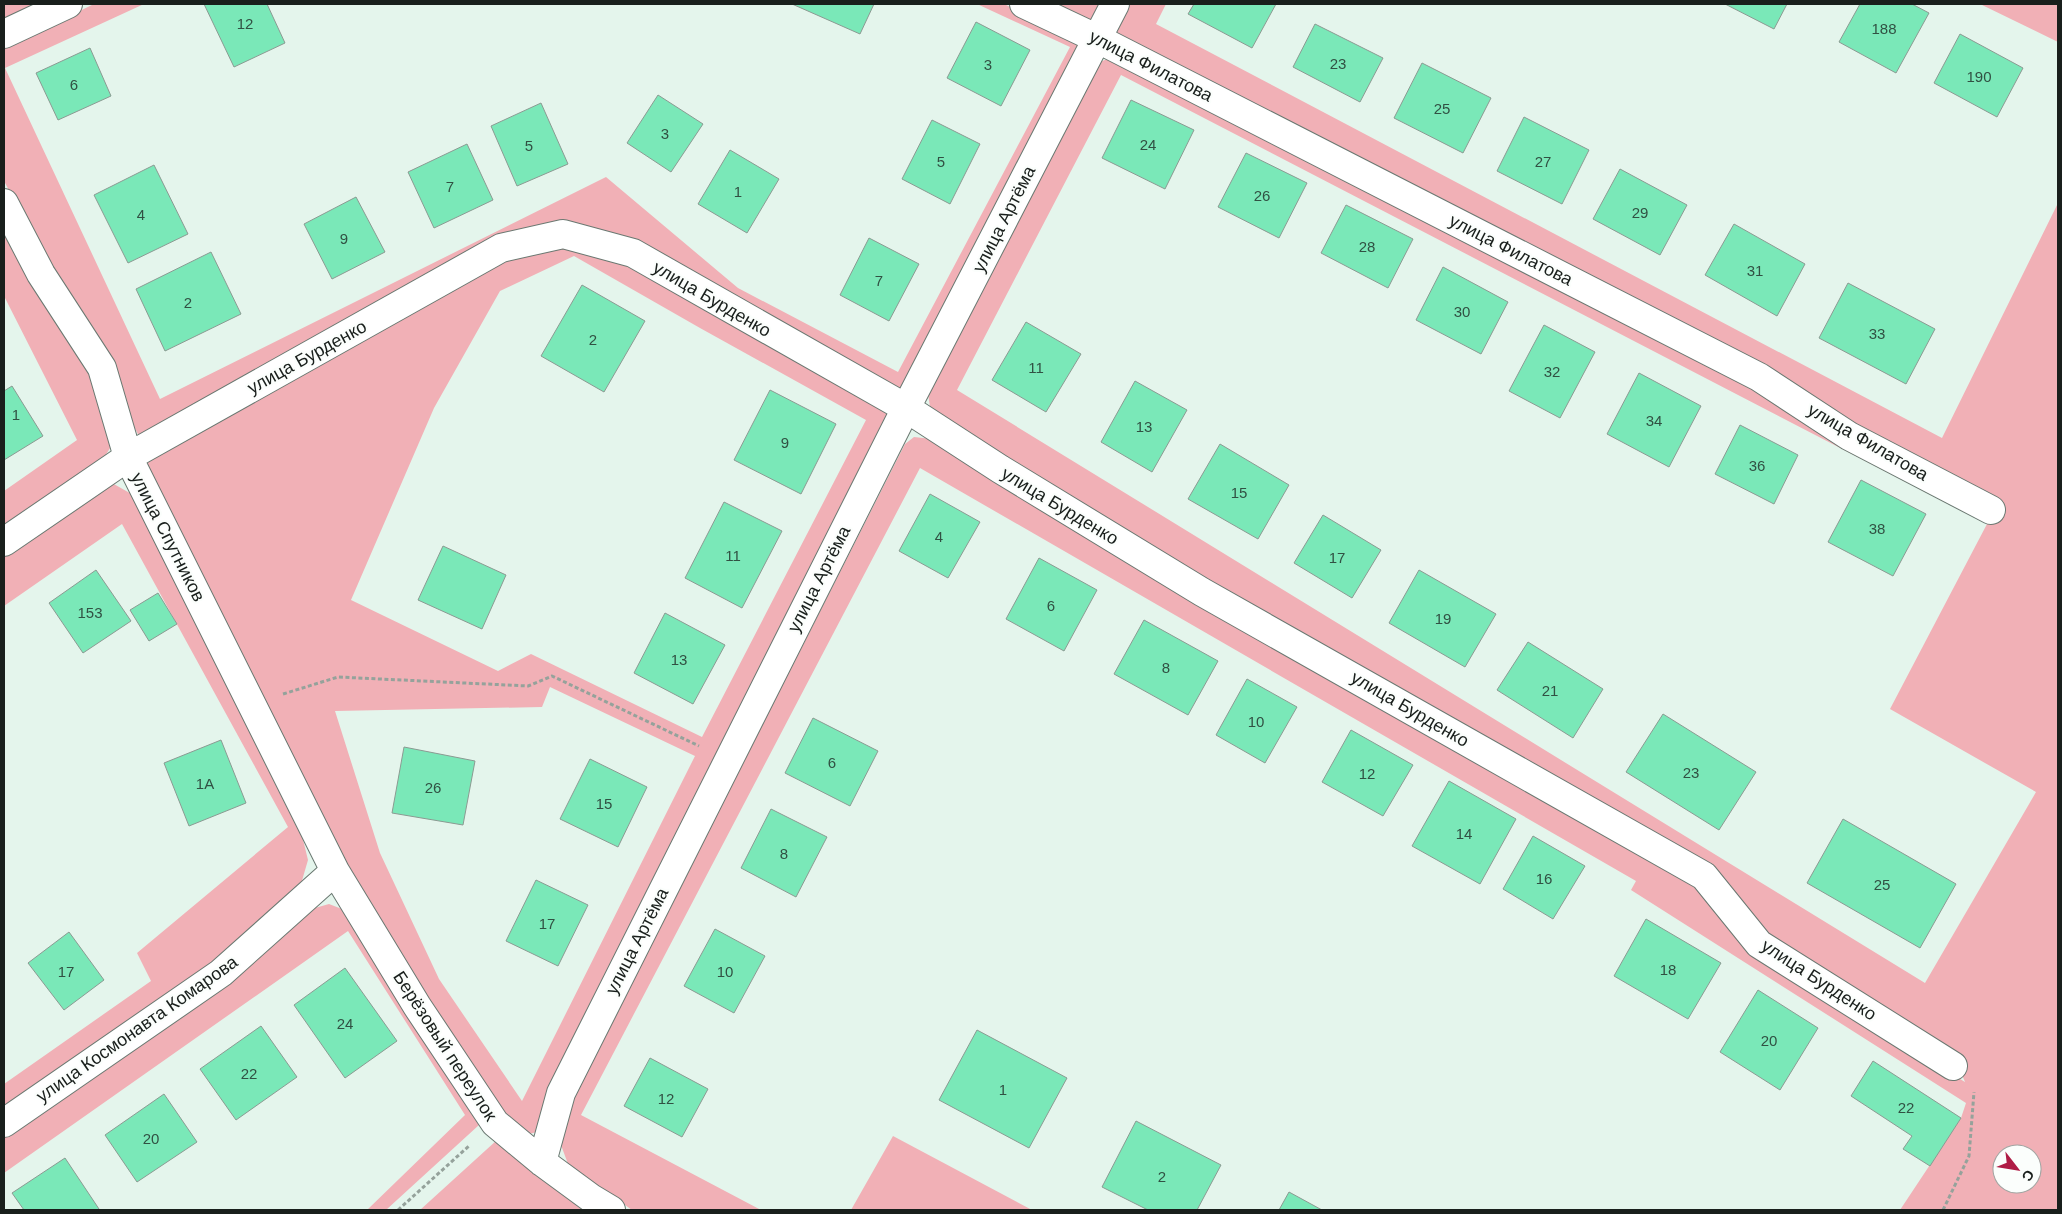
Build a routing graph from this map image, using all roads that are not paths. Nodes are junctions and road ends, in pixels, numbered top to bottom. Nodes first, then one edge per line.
1 (68, 4) edge
2 (1024, 4) edge
3 (1115, 4) edge
4 (4, 34) edge
5 (1098, 39) junction
6 (4, 203) edge
7 (906, 408) junction
8 (128, 457) junction
9 (1991, 510) dead end
10 (4, 542) edge
11 (335, 871) junction
12 (1954, 1066) road end
13 (4, 1123) edge
14 (542, 1162) junction
15 (611, 1210) edge

1 - 4 street
2 - 5 street, улица Филатова
3 - 5 street, улица Артёма
5 - 7 street, улица Артёма
5 - 9 street, улица Филатова
6 - 8 street, улица Спутников
7 - 8 street, улица Бурденко
7 - 12 street, улица Бурденко
7 - 14 street, улица Артёма
8 - 10 street, улица Бурденко
8 - 11 street, улица Спутников
11 - 13 street, улица Космонавта Комарова
11 - 14 street, Берёзовый переулок
14 - 15 street, Берёзовый переулок

